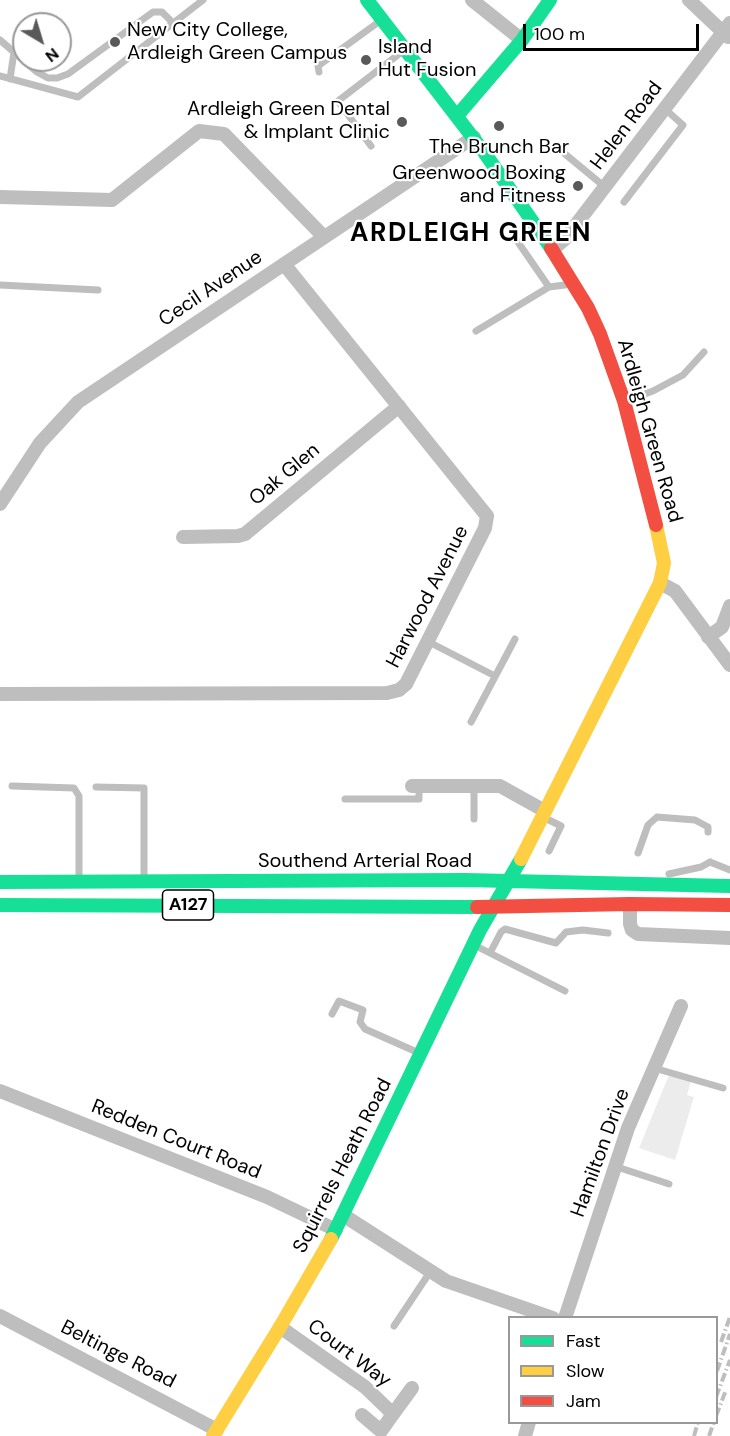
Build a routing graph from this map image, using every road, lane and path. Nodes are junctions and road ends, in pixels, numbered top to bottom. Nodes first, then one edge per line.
1 (203, 0) edge
2 (367, 0) edge
3 (472, 0) edge
4 (550, 0) edge
5 (689, 0) edge
6 (382, 19) junction
7 (173, 23) junction
8 (728, 31) edge
9 (0, 40) edge
10 (522, 40) junction
11 (405, 49) junction
12 (12, 50) edge
13 (12, 66) edge
14 (72, 71) edge
15 (37, 72) edge
16 (71, 72) edge
17 (319, 72) dead end
18 (0, 76) edge
19 (10, 79) junction
20 (664, 109) junction
21 (457, 116) junction
22 (474, 137) junction
23 (371, 146) dead end
24 (565, 154) dead end
25 (605, 187) junction
26 (0, 197) edge
27 (624, 202) dead end
28 (511, 232) dead end
29 (324, 237) junction
30 (552, 250) junction
31 (284, 264) junction
32 (574, 284) junction
33 (0, 285) edge
34 (549, 287) junction
35 (98, 290) dead end
36 (476, 330) dead end
37 (704, 352) dead end
38 (624, 401) junction
39 (399, 406) junction
40 (0, 504) edge
41 (183, 537) dead end
42 (660, 583) junction
43 (730, 606) edge
44 (708, 637) junction
45 (514, 639) dead end
46 (427, 641) junction
47 (730, 665) edge
48 (495, 676) junction
49 (0, 694) edge
50 (471, 722) dead end
51 (12, 786) dead end
52 (416, 786) joint
53 (474, 786) junction
54 (96, 787) dead end
55 (345, 799) dead end
56 (544, 814) junction
57 (474, 819) dead end
58 (708, 832) dead end
59 (549, 851) dead end
60 (638, 853) dead end
61 (730, 870) edge
62 (144, 881) junction
63 (414, 881) junction
64 (0, 882) edge
65 (79, 882) junction
66 (508, 882) junction
67 (626, 884) junction
68 (730, 886) edge
69 (0, 904) edge
70 (630, 904) junction
71 (730, 904) edge
72 (593, 905) junction
73 (494, 906) junction
74 (608, 933) dead end
75 (730, 938) edge
76 (474, 945) junction
77 (490, 952) junction
78 (566, 991) dead end
79 (681, 1006) dead end
80 (332, 1014) dead end
81 (421, 1054) junction
82 (654, 1068) junction
83 (723, 1088) dead end
84 (0, 1091) edge
85 (615, 1166) junction
86 (669, 1184) dead end
87 (343, 1215) junction
88 (336, 1230) junction
89 (430, 1272) junction
90 (0, 1316) edge
91 (550, 1316) edge
92 (565, 1316) edge
93 (394, 1326) dead end
94 (280, 1327) junction
95 (412, 1388) dead end
96 (393, 1414) junction
97 (362, 1415) dead end
98 (215, 1433) edge

1 - 7 lane
2 - 6 main road, Ardleigh Green Road
3 - 10 street
4 - 10 main road
5 - 8 street
6 - 11 main road, Ardleigh Green Road
6 - 17 lane
7 - 14 lane
7 - 19 lane
8 - 20 street, Helen Road
9 - 12 lane
10 - 21 main road
11 - 21 main road, Ardleigh Green Road
11 - 23 lane
13 - 19 lane
15 - 16 lane
18 - 19 lane
20 - 25 street, Helen Road
20 - 27 lane
21 - 22 main road, Ardleigh Green Road
22 - 29 street, Cecil Avenue
22 - 30 main road, Ardleigh Green Road
24 - 25 lane
25 - 30 street, Helen Road
26 - 29 street
28 - 34 lane
29 - 31 street, Cecil Avenue
30 - 32 main road, Ardleigh Green Road
31 - 39 street, Harwood Avenue
31 - 40 street, Cecil Avenue
32 - 34 lane
32 - 38 main road, Ardleigh Green Road
33 - 35 lane
34 - 36 lane
37 - 38 lane
38 - 42 main road, Ardleigh Green Road
39 - 41 street, Oak Glen
39 - 46 street, Harwood Avenue
42 - 44 street
42 - 56 main road, Ardleigh Green Road
43 - 44 street
44 - 47 street
45 - 48 lane
46 - 48 lane
46 - 49 street, Harwood Avenue
48 - 50 lane
51 - 65 lane
52 - 53 street
52 - 55 lane
53 - 56 street
53 - 57 lane
54 - 62 lane
56 - 59 lane
56 - 66 main road, Ardleigh Green Road
58 - 60 lane
61 - 67 lane
62 - 63 main road, Southend Arterial Road / A127
62 - 65 main road, Southend Arterial Road / A127
63 - 66 main road, Southend Arterial Road / A127
63 - 73 main road, A127
64 - 65 main road, Southend Arterial Road / A127
66 - 67 main road, Southend Arterial Road / A127
66 - 72 main road, A127
66 - 73 main road, Ardleigh Green Road
67 - 68 main road, Southend Arterial Road / A127
69 - 73 main road, A127
70 - 71 main road, A127
70 - 72 main road, A127
70 - 75 street
72 - 73 main road, A127
73 - 76 main road, Squirrels Heath Road
74 - 77 lane
76 - 77 lane
76 - 81 main road, Squirrels Heath Road
77 - 78 lane
79 - 82 street, Hamilton Drive
80 - 81 lane
81 - 87 main road, Squirrels Heath Road
82 - 83 lane
82 - 85 street, Hamilton Drive
84 - 88 street, Redden Court Road
85 - 86 lane
85 - 92 street, Hamilton Drive
87 - 88 main road, Squirrels Heath Road
87 - 89 street
88 - 94 main road, Squirrels Heath Road
89 - 91 street
89 - 93 lane
90 - 98 street, Beltinge Road
94 - 96 street, Court Way
94 - 98 main road, Squirrels Heath Road
95 - 96 street, Court Way
96 - 97 street, Court Way

